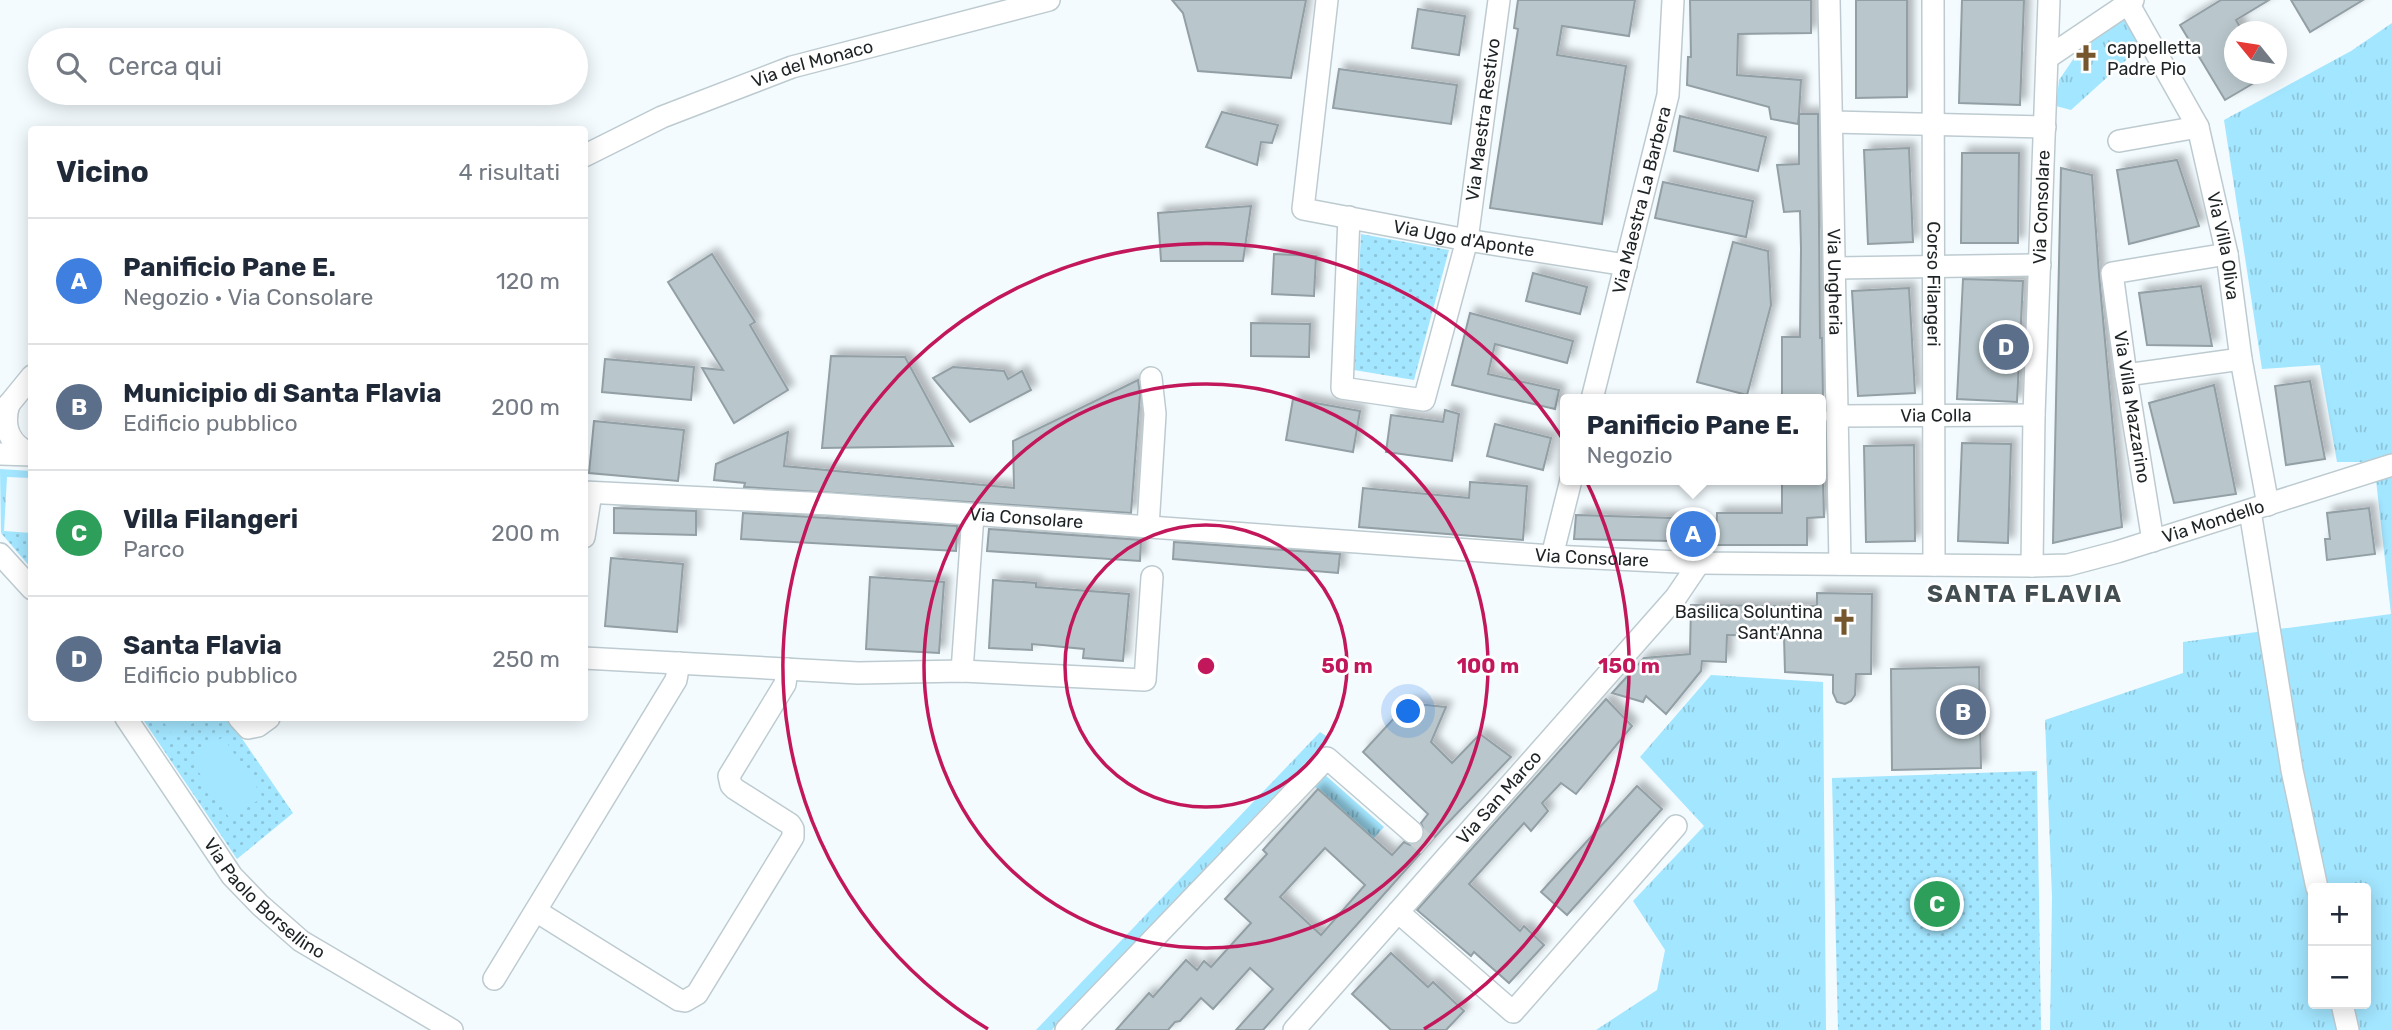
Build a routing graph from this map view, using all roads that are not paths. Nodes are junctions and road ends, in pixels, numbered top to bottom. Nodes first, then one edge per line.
1 (1049, 0) edge
2 (1327, 0) edge
3 (1499, 0) edge
4 (1673, 0) edge
5 (1829, 0) edge
6 (1933, 0) edge
7 (2049, 0) edge
8 (2131, 1) edge
9 (2047, 58) junction
10 (1832, 122) junction
11 (1933, 125) junction
12 (2045, 127) junction
13 (2197, 127) junction
14 (2119, 141) dead end
15 (588, 154) edge
16 (1349, 217) junction
17 (1467, 240) junction
18 (2227, 254) junction
19 (1626, 265) junction
20 (2040, 265) junction
21 (1934, 266) junction
22 (1836, 268) junction
23 (2241, 359) junction
24 (2126, 375) junction
25 (1152, 378) dead end
26 (28, 381) edge
27 (1593, 394) edge
28 (4, 410) edge
29 (2034, 415) junction
30 (1836, 416) junction
31 (1934, 416) junction
32 (28, 453) edge
33 (0, 454) edge
34 (28, 455) edge
35 (2392, 465) edge
36 (1570, 485) edge
37 (588, 492) edge
38 (2259, 508) junction
39 (973, 515) junction
40 (1148, 527) junction
41 (2153, 541) junction
42 (0, 554) edge
43 (1552, 556) junction
44 (1699, 563) junction
45 (1840, 564) junction
46 (1934, 565) junction
47 (2032, 566) junction
48 (1152, 577) dead end
49 (28, 585) edge
50 (588, 658) edge
51 (680, 663) junction
52 (788, 669) junction
53 (962, 671) junction
54 (128, 721) edge
55 (241, 721) edge
56 (265, 721) edge
57 (1676, 827) dead end
58 (1428, 846) junction
59 (2316, 883) edge
60 (536, 911) junction
61 (1398, 912) junction
62 (494, 979) dead end
63 (2343, 1009) edge
64 (452, 1030) edge
65 (1066, 1030) edge
66 (1294, 1030) edge
67 (2348, 1030) edge

1 - 15 street, Via del Monaco
2 - 16 street, Via Ugo d'Aponte
3 - 17 street, Via Maestra Restivo
4 - 19 street, Via Maestra La Barbera
5 - 10 street, Via Ungheria
6 - 11 street, Corso Filangeri
7 - 9 street, Via Consolare
8 - 9 street
8 - 13 street, Via Villa Oliva
9 - 12 street, Via Consolare
10 - 11 street
10 - 22 street, Via Ungheria
11 - 12 street
11 - 21 street, Corso Filangeri
12 - 20 street, Via Consolare
13 - 14 street
13 - 18 street, Via Villa Oliva
16 - 17 street, Via Ugo d'Aponte
16 - 17 street, Via Maestra Restivo
17 - 19 street, Via Ugo d'Aponte
18 - 23 street, Via Villa Oliva
18 - 24 street, Via Villa Mazzarino
19 - 27 street, Via Maestra La Barbera
20 - 21 street
20 - 29 street, Via Consolare
21 - 22 street
21 - 31 street, Corso Filangeri
22 - 30 street, Via Ungheria
23 - 24 street
23 - 38 street, Via Villa Oliva
24 - 41 street, Via Villa Mazzarino
25 - 40 street
26 - 28 street
28 - 32 street
29 - 31 street, Via Colla
29 - 47 street, Via Consolare
30 - 31 street, Via Colla
30 - 45 street, Via Ungheria
31 - 46 street, Corso Filangeri
33 - 34 street
35 - 38 street, Via Mondello
36 - 43 street
37 - 39 street, Via Consolare
38 - 41 street, Via Mondello
38 - 59 street, Via Villa Oliva
39 - 40 street, Via Consolare
39 - 53 street
40 - 43 street, Via Consolare
41 - 47 street, Via Mondello
42 - 49 street
43 - 44 street, Via Consolare
44 - 45 street, Via Consolare
44 - 58 street, Via San Marco
45 - 46 street, Via Consolare
46 - 47 street, Via Consolare
48 - 53 street
50 - 51 street
51 - 52 street
51 - 60 street
52 - 53 street
52 - 60 street
54 - 64 street, Via Paolo Borsellino
55 - 56 street
57 - 61 street
58 - 61 street, Via San Marco
58 - 65 street
60 - 62 street
61 - 66 street, Via San Marco
63 - 67 street

